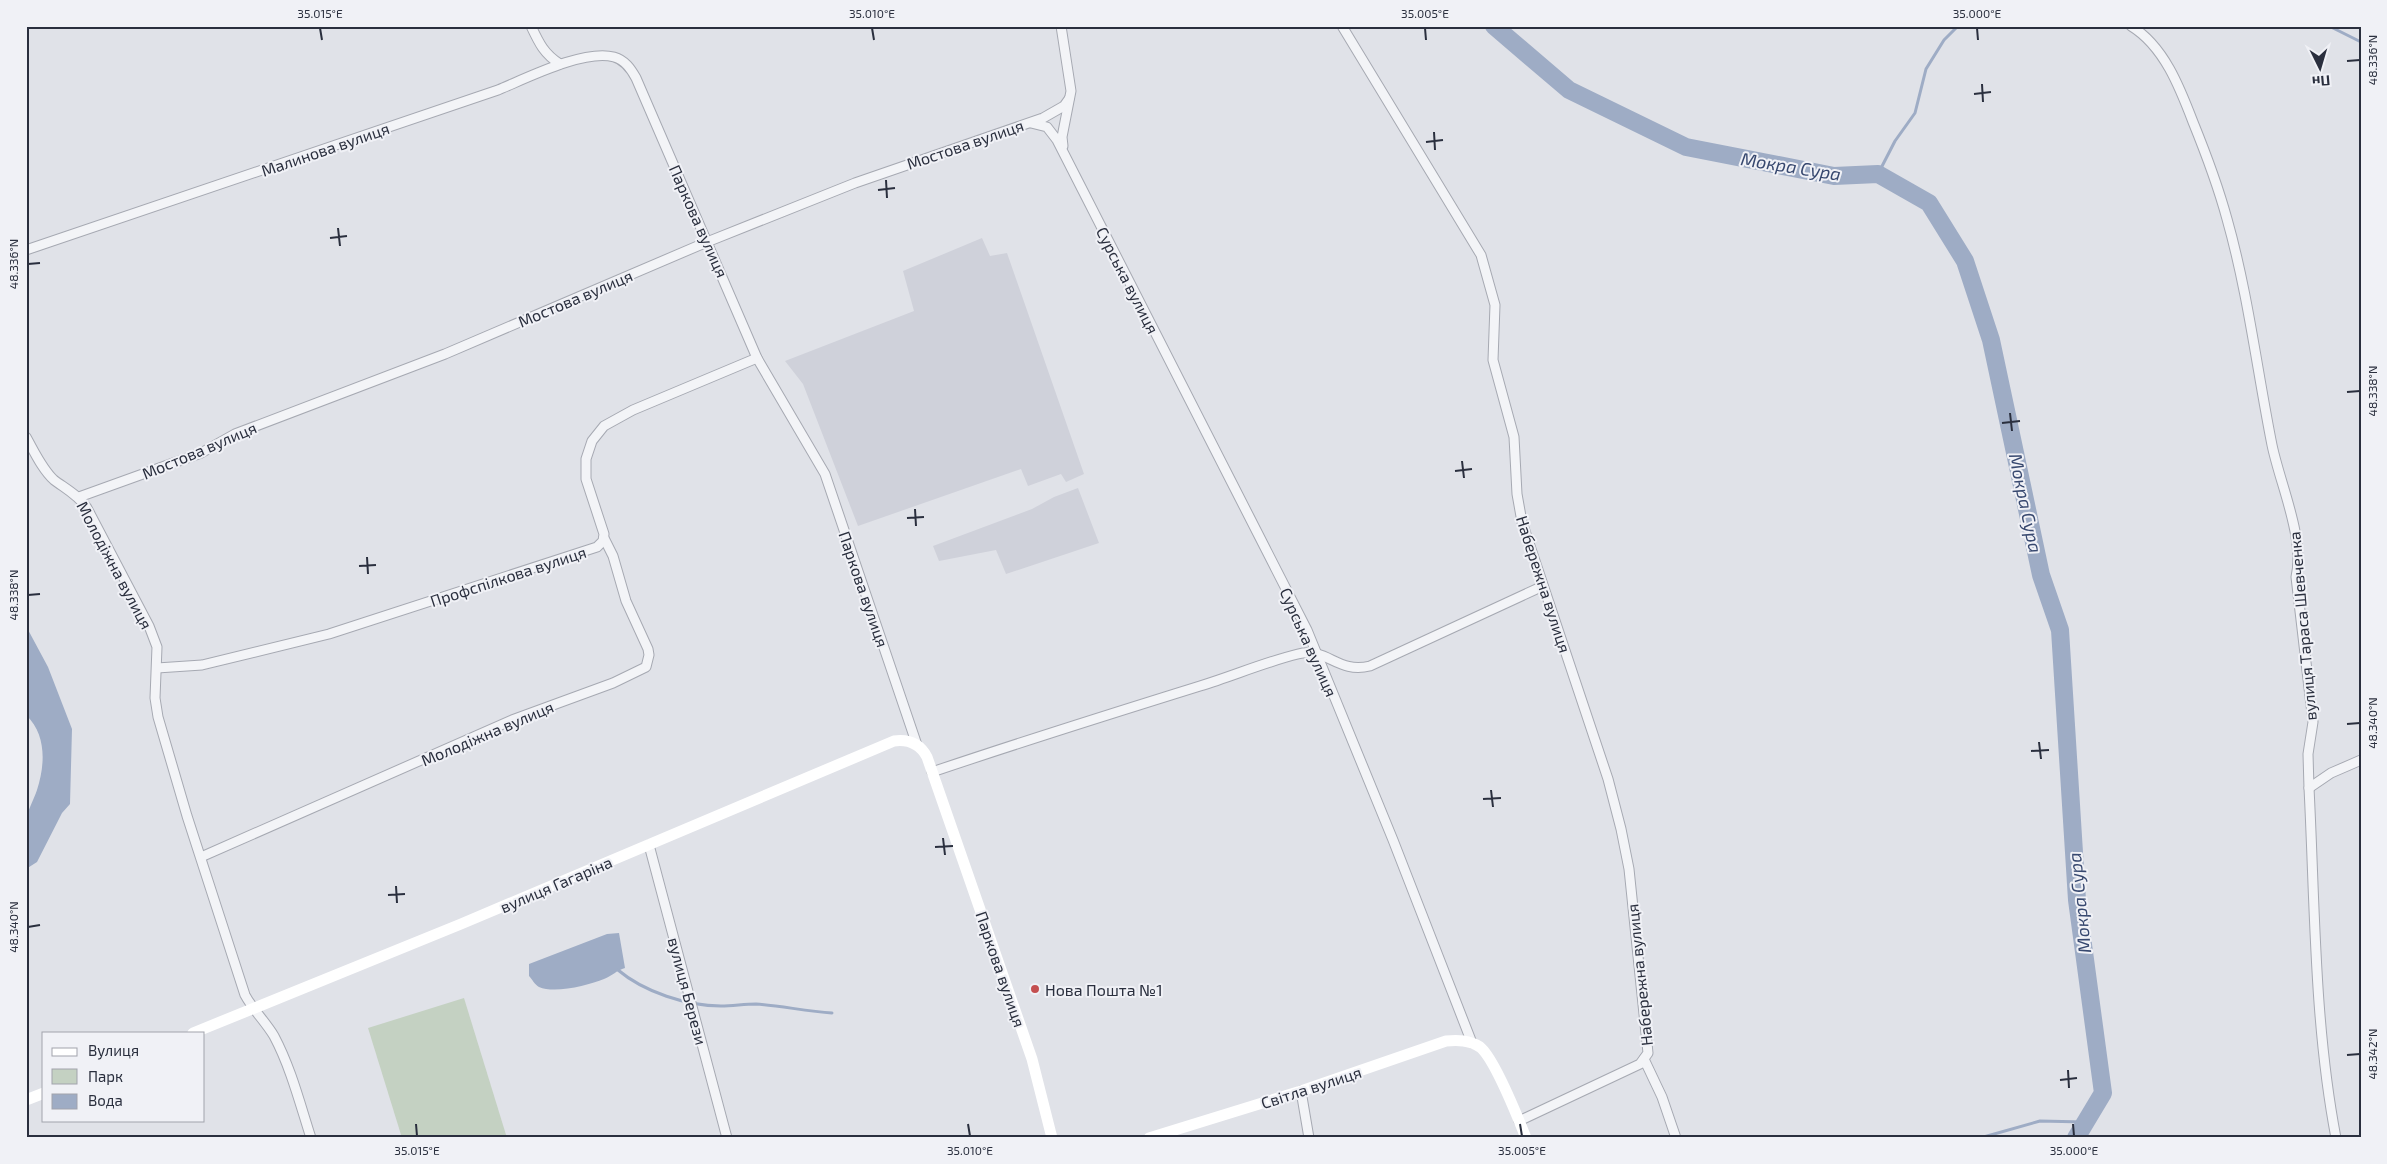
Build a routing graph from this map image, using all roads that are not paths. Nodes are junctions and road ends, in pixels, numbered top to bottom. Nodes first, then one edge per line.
1 (531, 26) edge
2 (1061, 26) edge
3 (1342, 26) edge
4 (2131, 26) edge
5 (624, 62) joint
6 (560, 64) junction
7 (1069, 99) junction
8 (1024, 124) junction
9 (1065, 157) junction
10 (707, 242) junction
11 (26, 250) edge
12 (757, 358) junction
13 (26, 437) edge
14 (79, 497) junction
15 (604, 538) junction
16 (1543, 586) junction
17 (1316, 653) junction
18 (157, 668) junction
19 (918, 745) junction
20 (2361, 760) edge
21 (932, 772) junction
22 (2309, 788) junction
23 (649, 845) junction
24 (201, 857) junction
25 (252, 1009) junction
26 (195, 1032) edge
27 (1472, 1043) junction
28 (1644, 1059) junction
29 (1301, 1091) junction
30 (42, 1094) edge
31 (26, 1100) edge
32 (1519, 1121) junction
33 (311, 1138) edge
34 (727, 1138) edge
35 (1052, 1138) edge
36 (1149, 1138) edge
37 (1309, 1138) edge
38 (1526, 1138) edge
39 (1676, 1138) edge
40 (2336, 1138) edge

1 - 6 street
2 - 7 street, Сурська вулиця
3 - 16 street, Набережна вулиця
4 - 22 street, вулиця Тараса Шевченка
5 - 6 street, Малинова вулиця
5 - 10 street, Паркова вулиця
6 - 11 street, Малинова вулиця
7 - 8 street, Мостова вулиця
7 - 9 street, Сурська вулиця
8 - 9 street, Сурська вулиця
8 - 10 street, Мостова вулиця
9 - 17 street, Сурська вулиця
10 - 12 street, Паркова вулиця
10 - 14 street, Мостова вулиця
12 - 15 street, Профспілкова вулиця
12 - 19 street, Паркова вулиця
13 - 14 street, Молодіжна вулиця
14 - 18 street, Молодіжна вулиця
15 - 18 street, Профспілкова вулиця
15 - 24 street, Молодіжна вулиця
16 - 17 street
16 - 28 street, Набережна вулиця
17 - 21 street
17 - 27 street, Сурська вулиця
18 - 24 street, Молодіжна вулиця
19 - 21 street, Паркова вулиця
19 - 23 street, вулиця Гагаріна
20 - 22 street
21 - 35 street, Паркова вулиця
22 - 40 street, вулиця Тараса Шевченка
23 - 25 street, вулиця Гагаріна
23 - 34 street, вулиця Берези
24 - 25 street, Молодіжна вулиця
25 - 26 street, вулиця Гагаріна
25 - 33 street, Молодіжна вулиця
27 - 29 street, Світла вулиця
27 - 32 street, Сурська вулиця
28 - 32 street
28 - 39 street, Набережна вулиця
29 - 36 street, Світла вулиця
29 - 37 street
30 - 31 street
32 - 38 street, Сурська вулиця

